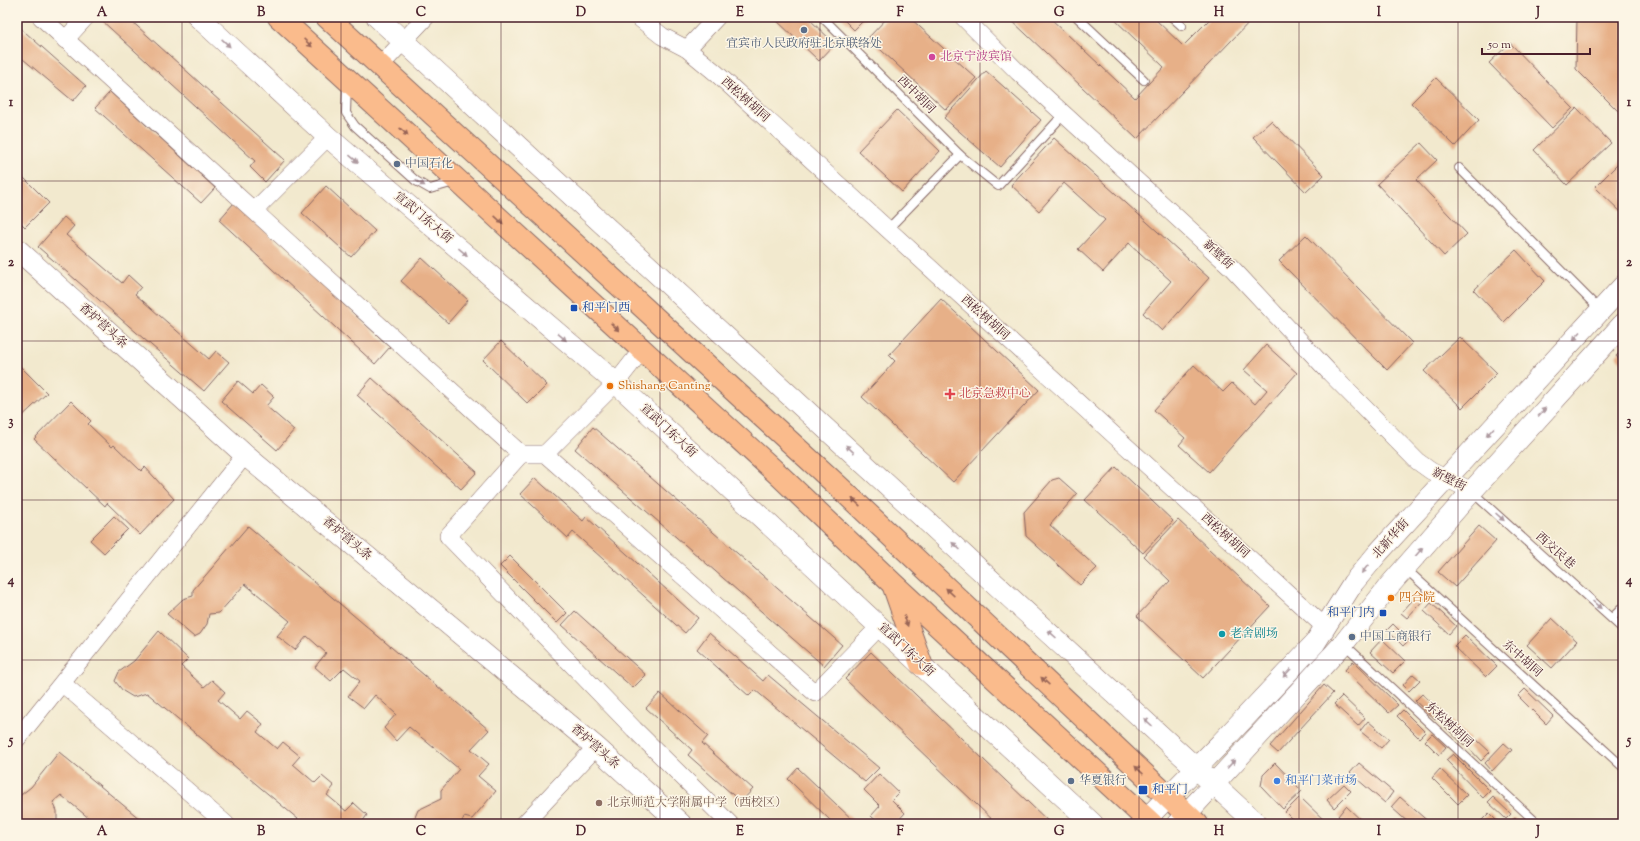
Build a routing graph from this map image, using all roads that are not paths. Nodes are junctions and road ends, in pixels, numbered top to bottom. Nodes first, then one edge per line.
1 (41, 17) edge
2 (86, 17) edge
3 (198, 17) edge
4 (280, 17) edge
5 (327, 17) edge
6 (377, 17) edge
7 (426, 17) edge
8 (638, 17) edge
9 (717, 17) edge
10 (822, 17) edge
11 (963, 17) edge
12 (1077, 17) edge
13 (1172, 17) edge
14 (1182, 26) dead end
15 (65, 40) junction
16 (404, 40) junction
17 (687, 49) junction
18 (380, 66) junction
19 (347, 79) junction
20 (1144, 80) dead end
21 (1063, 115) junction
22 (328, 137) junction
23 (960, 155) junction
24 (1459, 168) dead end
25 (457, 181) junction
26 (255, 210) junction
27 (888, 229) junction
28 (17, 249) edge
29 (1623, 286) edge
30 (1600, 311) junction
31 (1623, 324) edge
32 (641, 351) junction
33 (616, 383) junction
34 (245, 454) junction
35 (521, 454) junction
36 (545, 454) junction
37 (1447, 478) junction
38 (1472, 491) junction
39 (1405, 568) junction
40 (893, 584) junction
41 (1623, 606) edge
42 (1612, 618) junction
43 (880, 626) junction
44 (1326, 628) junction
45 (1623, 629) edge
46 (1344, 643) junction
47 (921, 664) junction
48 (63, 684) junction
49 (17, 740) edge
50 (596, 747) junction
51 (1197, 767) junction
52 (1623, 767) edge
53 (1214, 783) junction
54 (1168, 797) junction
55 (1150, 821) edge
56 (1186, 821) edge
57 (226, 824) edge
58 (524, 824) edge
59 (681, 824) edge
60 (730, 824) edge
61 (1093, 824) edge
62 (1257, 824) edge
63 (1538, 824) edge

1 - 15 street
2 - 15 street
3 -> 22 street, 宣武门东大街
4 -> 19 main road
5 - 18 main road
6 - 16 street
7 - 16 street
8 - 17 street, 西松树胡同
9 - 17 street
10 - 23 lane, 西中胡同
11 - 21 street, 新壁街
12 - 20 lane
13 - 14 lane
15 - 26 street
16 - 18 street
51 -> 16 street
17 - 27 street, 西松树胡同
54 -> 18 main road
19 -> 25 main road
19 -> 25 lane
21 - 23 lane, 西中胡同
21 - 37 street, 新壁街
22 - 26 street
22 -> 33 street, 宣武门东大街
23 - 27 lane
24 - 30 lane
25 -> 32 main road
26 - 35 street
27 - 44 street, 西松树胡同
28 - 34 street, 香炉营头条
29 - 30 street, 北新华街
30 -> 37 street, 北新华街
38 -> 31 street
32 - 33 street
32 - 40 main road
33 - 36 street
33 - 43 street, 宣武门东大街
34 - 48 street
34 - 50 street, 香炉营头条
35 - 36 street
35 - 60 street
36 - 43 street
37 - 38 street, 新壁街
37 -> 44 street, 北新华街
39 -> 38 street
38 -> 42 lane, 西交民巷
39 - 46 street
39 - 52 lane, 东中胡同
40 -> 47 main road
40 - 55 main road
41 - 42 lane
42 - 45 lane, 西交民巷
43 - 47 street, 宣武门东大街
44 -> 51 street, 北新华街
53 -> 46 street
46 - 63 lane, 东松树胡同
47 - 61 street, 宣武门东大街
48 - 49 street
48 - 57 street
50 - 58 street
50 - 59 street, 香炉营头条
51 - 53 street
51 - 54 street, 北新华街
53 - 56 street
53 - 62 street
54 - 55 street, 北新华街
54 - 56 main road

